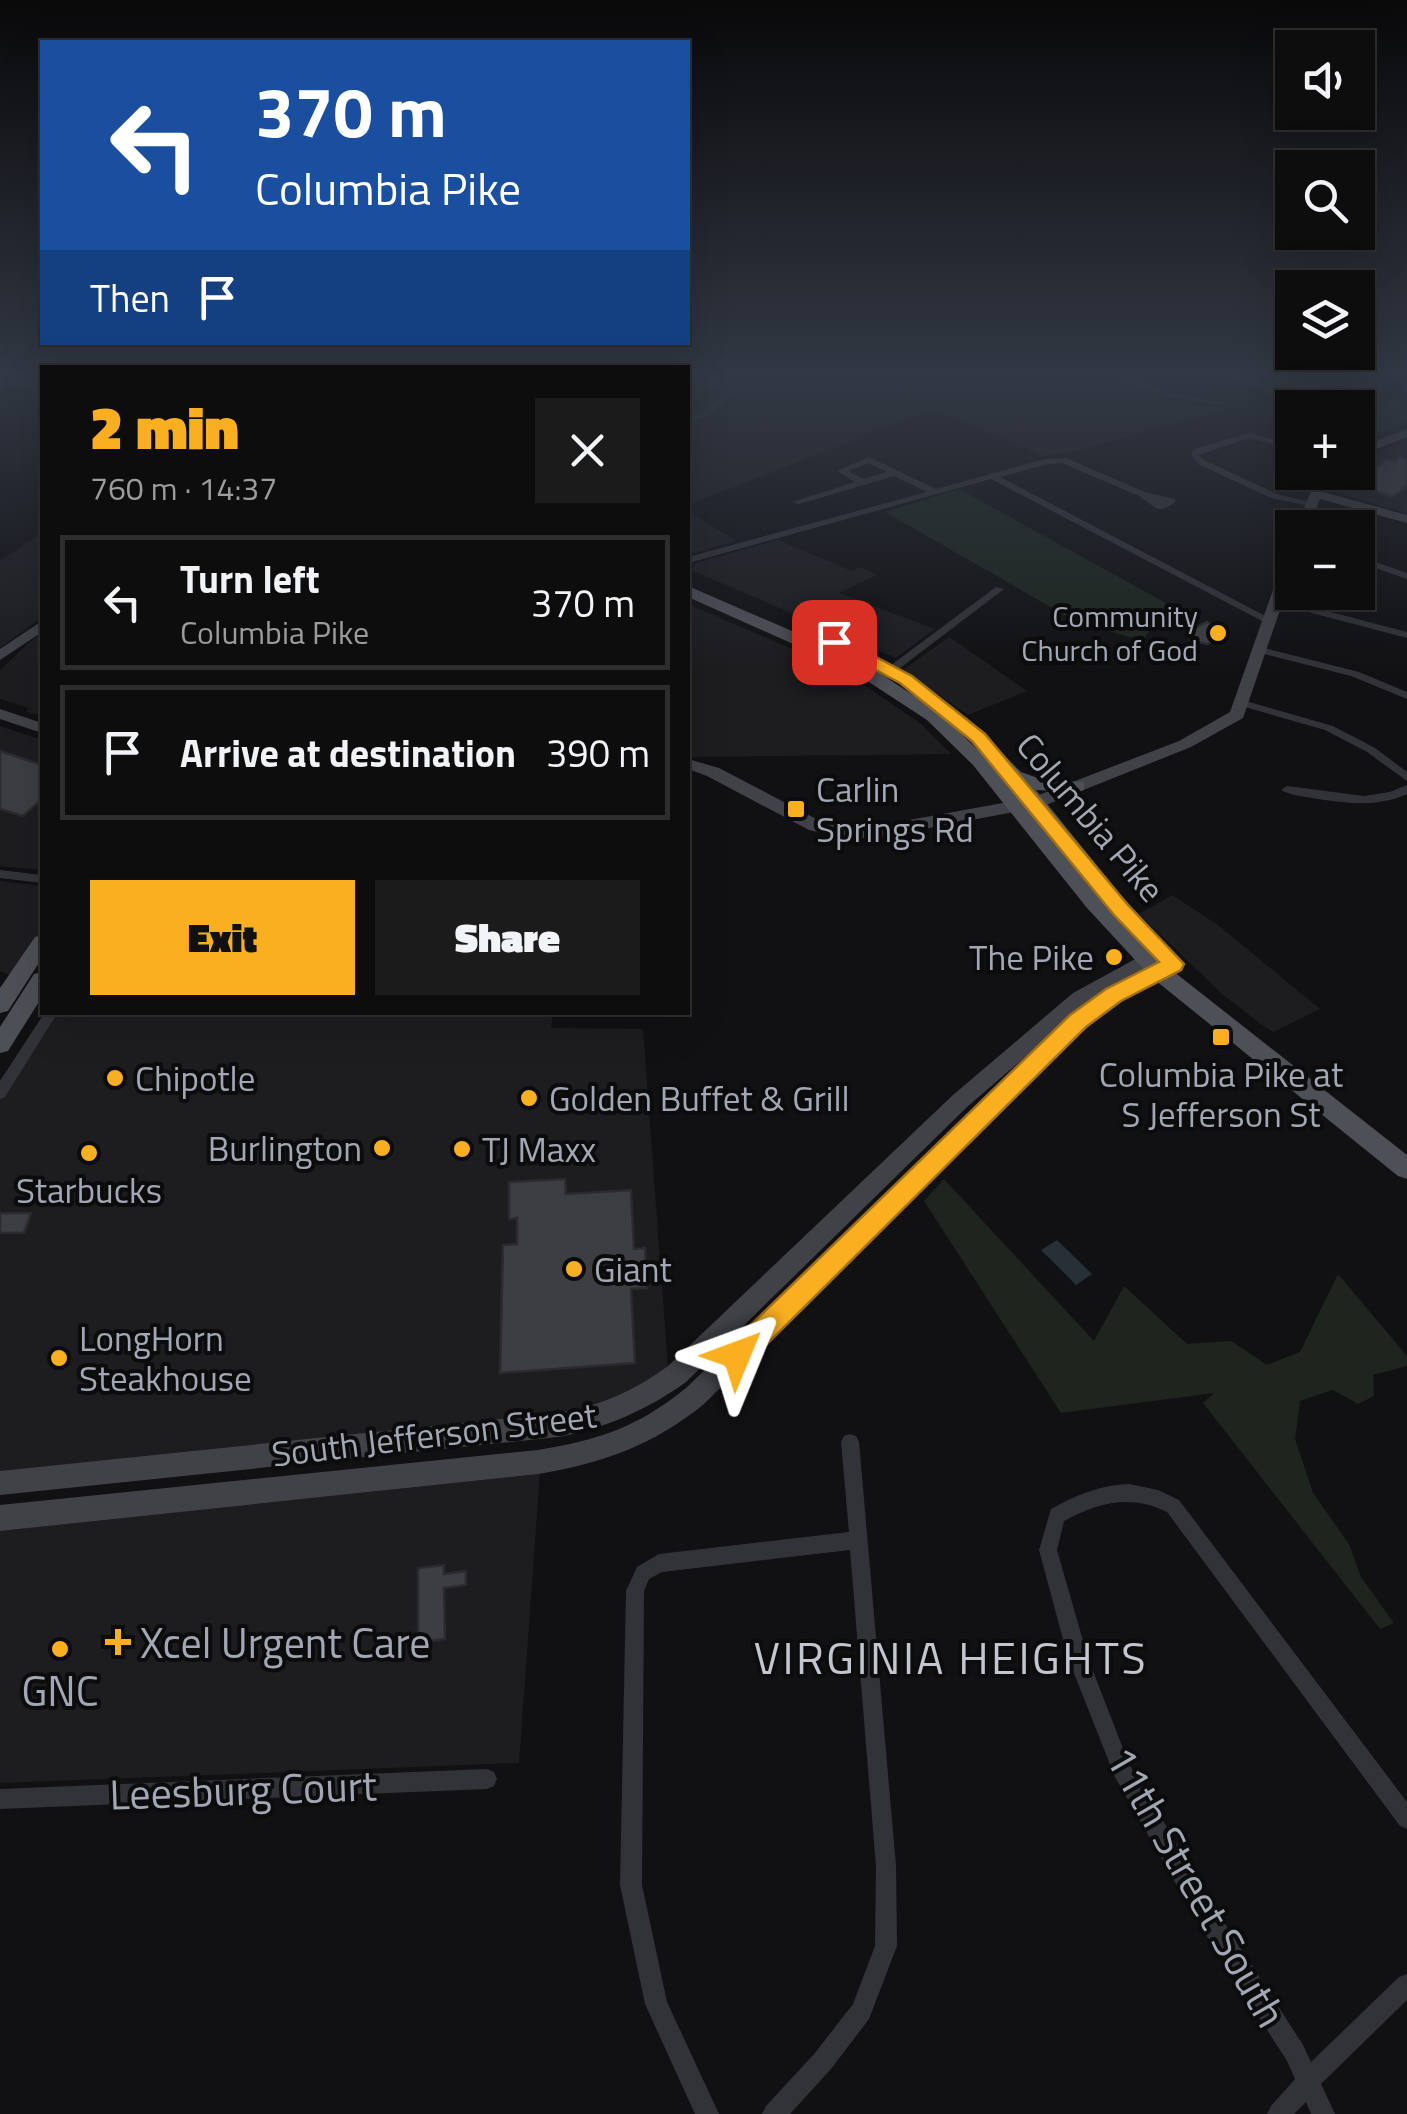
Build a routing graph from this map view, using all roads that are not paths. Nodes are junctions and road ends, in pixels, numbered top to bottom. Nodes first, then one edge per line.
1 (844, 473) edge
2 (894, 473) joint
3 (1006, 473) edge
4 (1092, 473) edge
5 (1224, 473) edge
6 (991, 476) junction
7 (860, 482) junction
8 (1319, 490) edge
9 (934, 492) junction
10 (1142, 494) dead end
11 (1313, 500) junction
12 (796, 502) dead end
13 (1309, 510) edge
14 (1407, 519) edge
15 (690, 560) edge
16 (1375, 565) edge
17 (1407, 576) edge
18 (690, 581) edge
19 (999, 589) dead end
20 (690, 591) edge
21 (1275, 606) edge
22 (1314, 610) edge
23 (1270, 621) junction
24 (40, 626) edge
25 (1407, 635) edge
26 (1260, 650) junction
27 (0, 656) edge
28 (884, 674) junction
29 (1407, 696) edge
30 (1242, 704) junction
31 (0, 714) edge
32 (40, 727) edge
33 (690, 765) edge
34 (1013, 776) junction
35 (1407, 777) edge
36 (1077, 786) junction
37 (1407, 789) edge
38 (1287, 790) dead end
39 (1026, 805) junction
40 (0, 874) edge
41 (40, 879) edge
42 (40, 945) edge
43 (1160, 962) junction
44 (40, 983) edge
45 (0, 1004) edge
46 (50, 1015) edge
47 (0, 1045) edge
48 (0, 1093) edge
49 (1407, 1152) edge
50 (1407, 1170) edge
51 (850, 1442) dead end
52 (0, 1483) edge
53 (0, 1518) edge
54 (857, 1540) junction
55 (487, 1779) dead end
56 (0, 1799) edge
57 (1407, 1818) edge
58 (1407, 1985) edge
59 (1308, 2082) junction
60 (707, 2114) edge
61 (774, 2114) edge
62 (1279, 2114) edge
63 (1324, 2114) edge

1 - 7 street
2 - 7 street
2 - 9 street
3 - 6 street
4 - 10 street
5 - 11 street
6 - 9 street
6 - 23 street
7 - 12 street
8 - 11 street
9 - 15 street
11 - 13 street
11 - 14 street
16 - 17 street
18 - 28 main road, Columbia Pike
19 - 28 street
20 - 28 main road, Columbia Pike
21 - 23 street
22 - 25 street
23 - 26 street
24 - 27 street
26 - 29 street
26 - 30 street
28 - 34 main road, Columbia Pike
28 - 39 main road, Columbia Pike
30 - 35 street
30 - 36 street
31 - 32 street
33 - 39 street
34 - 36 main road
34 - 39 main road, Columbia Pike
36 - 39 street
37 - 38 street
39 - 43 main road, Columbia Pike
40 - 41 street
42 - 45 main road
43 - 49 main road, Columbia Pike
43 - 50 main road, Columbia Pike
43 - 52 street, South Jefferson Street
43 - 53 street, South Jefferson Street
44 - 47 main road
46 - 48 street
51 - 54 street
54 - 60 street
54 - 61 street
55 - 56 street, Leesburg Court
57 - 59 street, 11th Street South
58 - 59 street
59 - 62 street
59 - 63 street, 11th Street South

